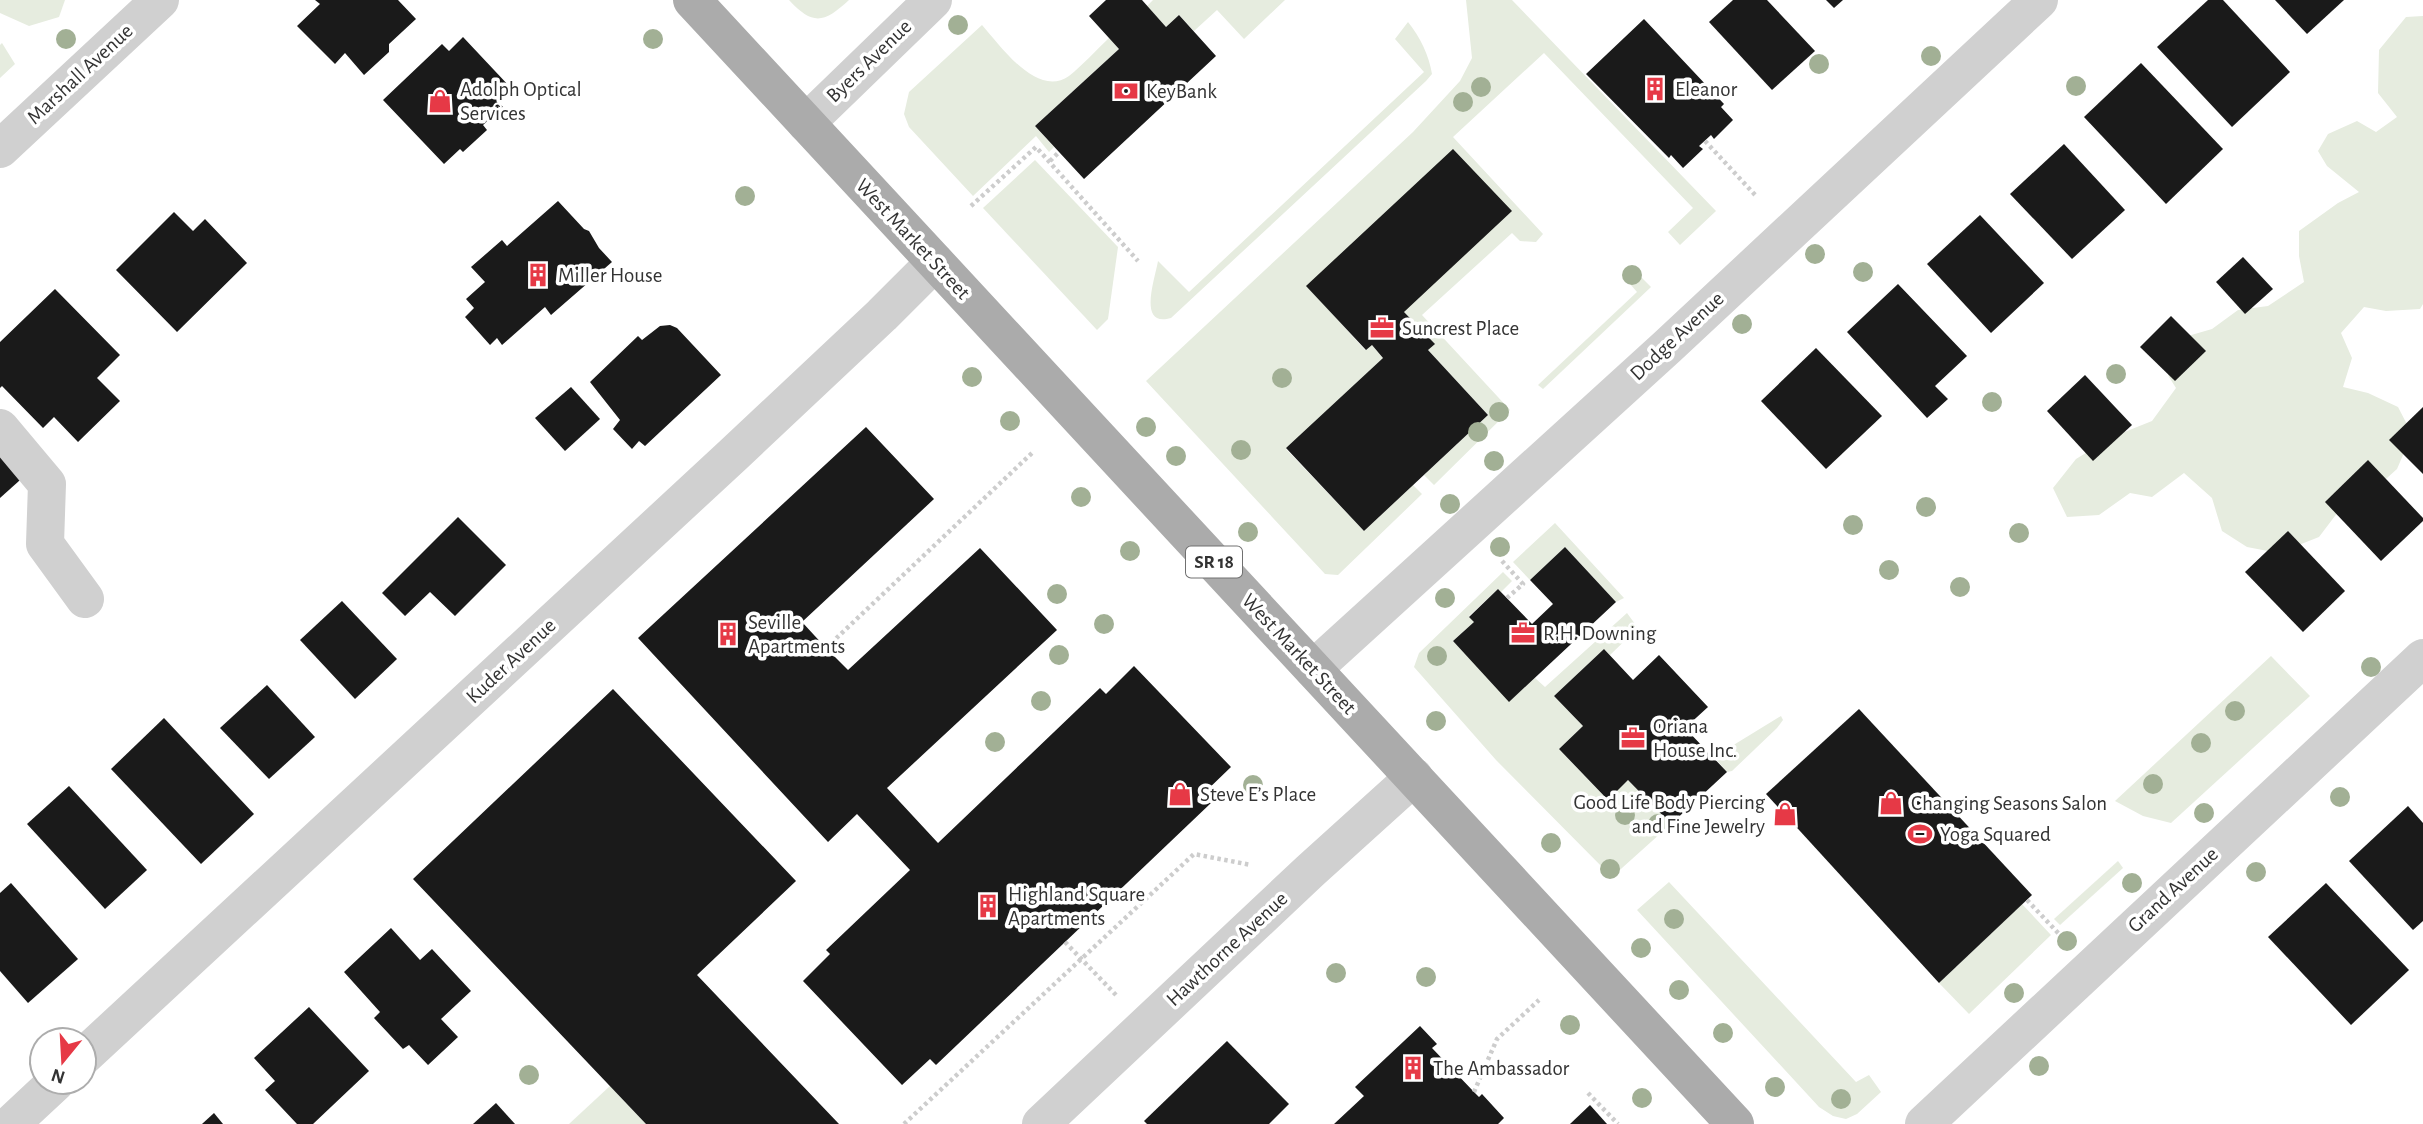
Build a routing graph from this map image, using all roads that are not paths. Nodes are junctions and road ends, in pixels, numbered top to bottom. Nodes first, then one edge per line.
1 (160, 0) edge
2 (692, 0) edge
3 (933, 0) edge
4 (2039, 0) edge
5 (806, 123) junction
6 (0, 149) edge
7 (935, 261) junction
8 (0, 428) edge
9 (85, 599) dead end
10 (2423, 658) edge
11 (1313, 669) junction
12 (1414, 777) junction
13 (98, 1043) edge
14 (42, 1096) edge
15 (11, 1124) edge
16 (1041, 1124) edge
17 (1735, 1124) edge
18 (1924, 1124) edge

1 - 6 street, Marshall Avenue
2 - 5 main road, West Market Street / SR 18
3 - 5 street, Byers Avenue
4 - 11 street, Dodge Avenue
5 - 7 main road, West Market Street / SR 18
7 - 11 main road, West Market Street / SR 18
7 - 13 street, Kuder Avenue
8 - 9 street
10 - 18 street, Grand Avenue
11 - 12 main road, West Market Street / SR 18
12 - 16 street, Hawthorne Avenue
12 - 17 main road, West Market Street / SR 18
14 - 15 street

